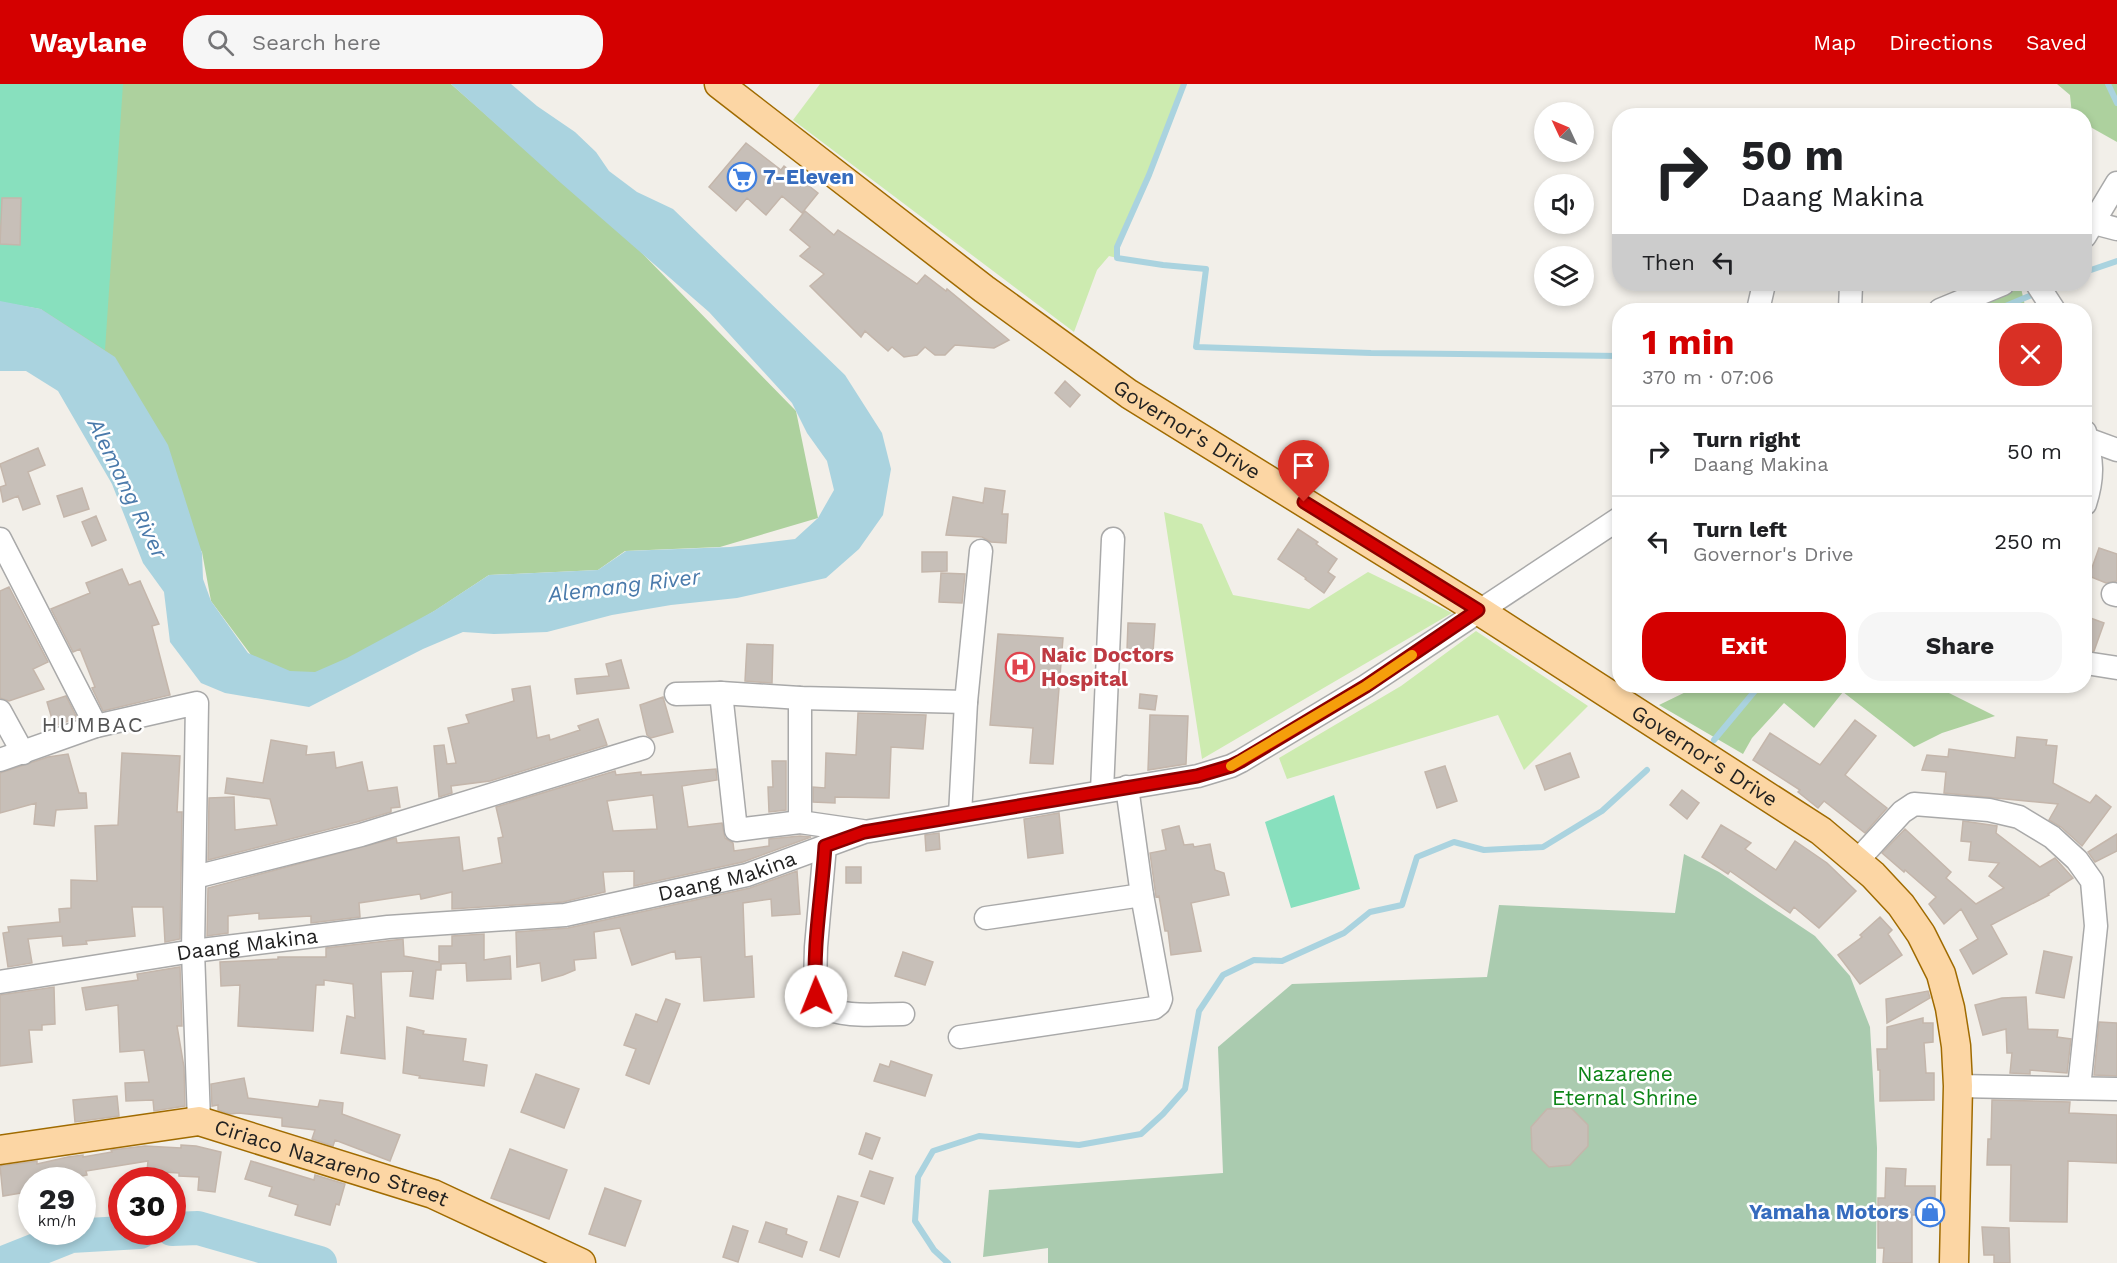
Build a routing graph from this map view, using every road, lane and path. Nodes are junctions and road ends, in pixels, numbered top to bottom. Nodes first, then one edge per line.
1 (719, 84) edge
2 (2117, 183) edge
3 (2099, 222) edge
4 (2117, 229) edge
5 (1986, 291) edge
6 (1957, 303) edge
7 (2092, 439) edge
8 (2117, 450) edge
9 (1612, 523) edge
10 (0, 539) edge
11 (1113, 539) dead end
12 (981, 551) dead end
13 (1478, 610) junction
14 (2092, 664) dead end
15 (2117, 668) edge
16 (721, 693) junction
17 (676, 694) dead end
18 (800, 698) junction
19 (966, 702) junction
20 (0, 711) edge
21 (96, 726) junction
22 (643, 748) dead end
23 (23, 753) junction
24 (0, 760) edge
25 (1127, 787) junction
26 (1102, 791) junction
27 (960, 815) junction
28 (800, 822) junction
29 (864, 832) junction
30 (825, 846) junction
31 (1857, 861) junction
32 (195, 877) junction
33 (1142, 895) junction
34 (986, 918) dead end
35 (193, 951) junction
36 (0, 982) edge
37 (903, 1014) dead end
38 (960, 1037) dead end
39 (1958, 1086) junction
40 (2079, 1088) junction
41 (2117, 1089) edge
42 (199, 1120) junction
43 (0, 1150) edge
44 (581, 1263) edge
45 (1954, 1263) edge

1 - 13 main road, Governor's Drive
2 - 3 street
3 - 4 street
5 - 6 street
7 - 8 street
9 - 13 street, Daang Makina
10 - 21 street
11 - 26 street
12 - 19 street
13 - 25 street, Daang Makina
13 - 31 main road, Governor's Drive
14 - 15 street
16 - 17 street
16 - 18 street
16 - 28 street
18 - 19 street
18 - 28 street
19 - 27 street
20 - 23 street
21 - 23 street
21 - 32 street
22 - 32 street
23 - 24 street
25 - 26 street, Daang Makina
25 - 33 street
26 - 27 street, Daang Makina
27 - 29 street, Daang Makina
28 - 29 street
29 - 30 street, Daang Makina
30 - 35 street, Daang Makina
30 - 37 street
31 - 39 main road, Governor's Drive
31 - 40 street
32 - 35 street
33 - 34 street
33 - 38 street
35 - 36 street, Daang Makina
35 - 42 street
39 - 40 street
39 - 45 main road, Governor's Drive
40 - 41 street
42 - 43 main road, Ciriaco Nazareno Street
42 - 44 main road, Ciriaco Nazareno Street

